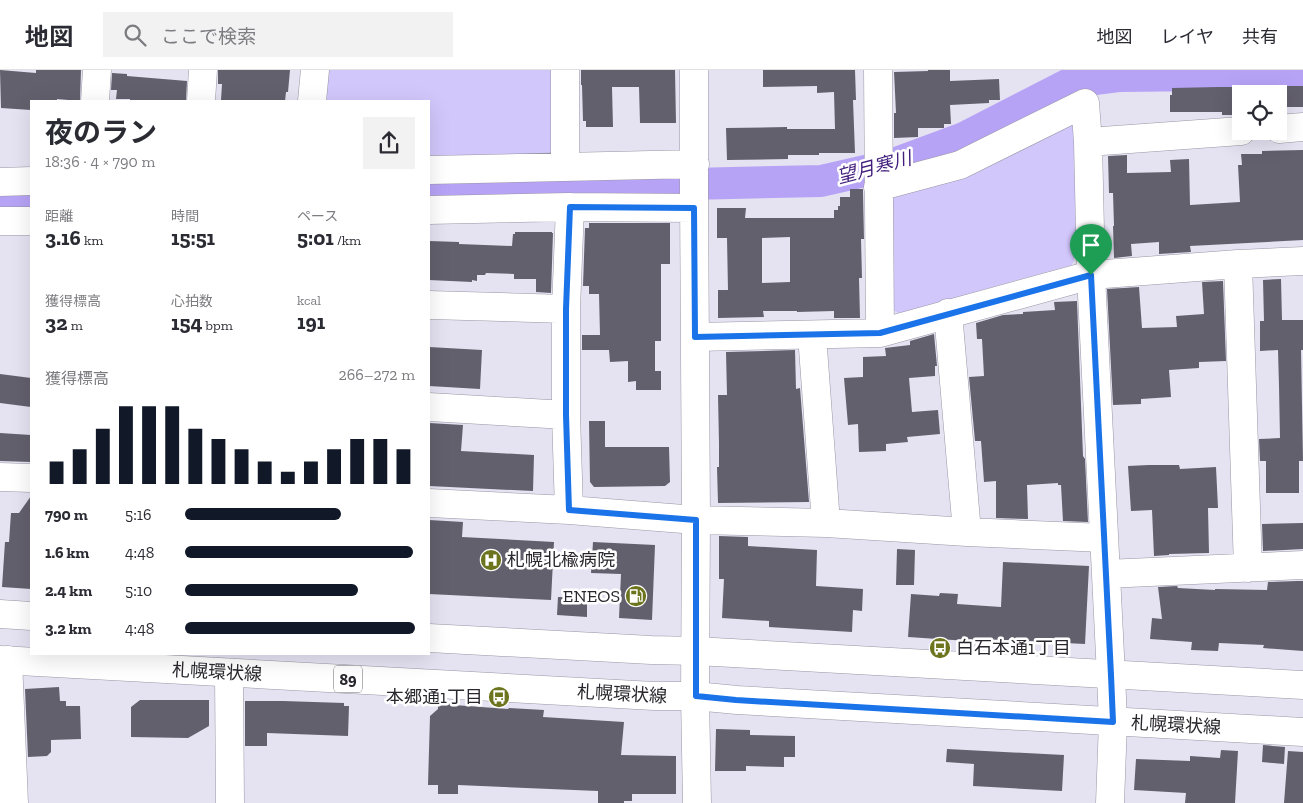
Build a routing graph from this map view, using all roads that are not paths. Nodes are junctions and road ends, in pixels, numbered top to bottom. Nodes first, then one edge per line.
1 (97, 70) edge
2 (203, 70) edge
3 (315, 70) edge
4 (565, 70) edge
5 (694, 70) edge
6 (878, 70) edge
7 (95, 100) edge
8 (201, 100) edge
9 (312, 100) edge
10 (1303, 127) edge
11 (1287, 128) edge
12 (1232, 132) edge
13 (1088, 142) junction
14 (565, 166) junction
15 (430, 170) edge
16 (878, 173) junction
17 (30, 181) edge
18 (0, 182) edge
19 (694, 183) junction
20 (570, 207) junction
21 (430, 210) edge
22 (0, 221) edge
23 (30, 221) edge
24 (1303, 261) edge
25 (1238, 264) junction
26 (1091, 275) junction
27 (430, 305) edge
28 (566, 309) junction
29 (948, 313) junction
30 (880, 333) junction
31 (812, 335) junction
32 (695, 337) junction
33 (430, 407) edge
34 (566, 415) junction
35 (0, 477) edge
36 (30, 478) edge
37 (430, 503) edge
38 (569, 510) junction
39 (696, 520) junction
40 (826, 523) junction
41 (967, 532) junction
42 (1104, 538) junction
43 (1303, 565) edge
44 (1248, 568) junction
45 (1106, 574) junction
46 (0, 614) edge
47 (30, 616) edge
48 (430, 638) edge
49 (696, 651) junction
50 (4, 660) edge
51 (229, 673) junction
52 (1111, 675) junction
53 (1303, 685) edge
54 (696, 696) junction
55 (1113, 722) junction
56 (1303, 732) edge
57 (14, 803) edge
58 (230, 803) edge
59 (697, 803) edge
60 (1110, 803) edge

1 - 7 street
2 - 8 street
3 - 9 street
4 - 14 street
5 - 19 street
6 - 16 street
10 - 11 street
12 - 13 street
13 - 16 street
13 - 26 street
14 - 15 street
14 - 19 street
16 - 30 street
17 - 18 street
19 - 20 street
19 - 32 street
20 - 21 street
20 - 28 street
22 - 23 street
24 - 25 street
25 - 26 street
25 - 44 street
26 - 29 street
26 - 42 street
27 - 28 street
28 - 34 street
29 - 30 street
29 - 41 street
30 - 31 street
31 - 32 street
31 - 40 street
32 - 39 street
33 - 34 street
34 - 38 street
35 - 36 street
37 - 38 street
38 - 39 street
39 - 40 street
39 - 49 street
40 - 41 street
41 - 42 street
42 - 45 street
43 - 44 street
44 - 45 street
45 - 52 street
46 - 47 street
48 - 49 street
49 - 52 street
49 - 54 street
50 - 51 street, 札幌環状線 / 89
50 - 57 street
51 - 54 street, 札幌環状線 / 89
51 - 58 street
52 - 53 street
52 - 55 street
54 - 55 street, 札幌環状線 / 89
54 - 59 street
55 - 56 street, 札幌環状線 / 89
55 - 60 street

